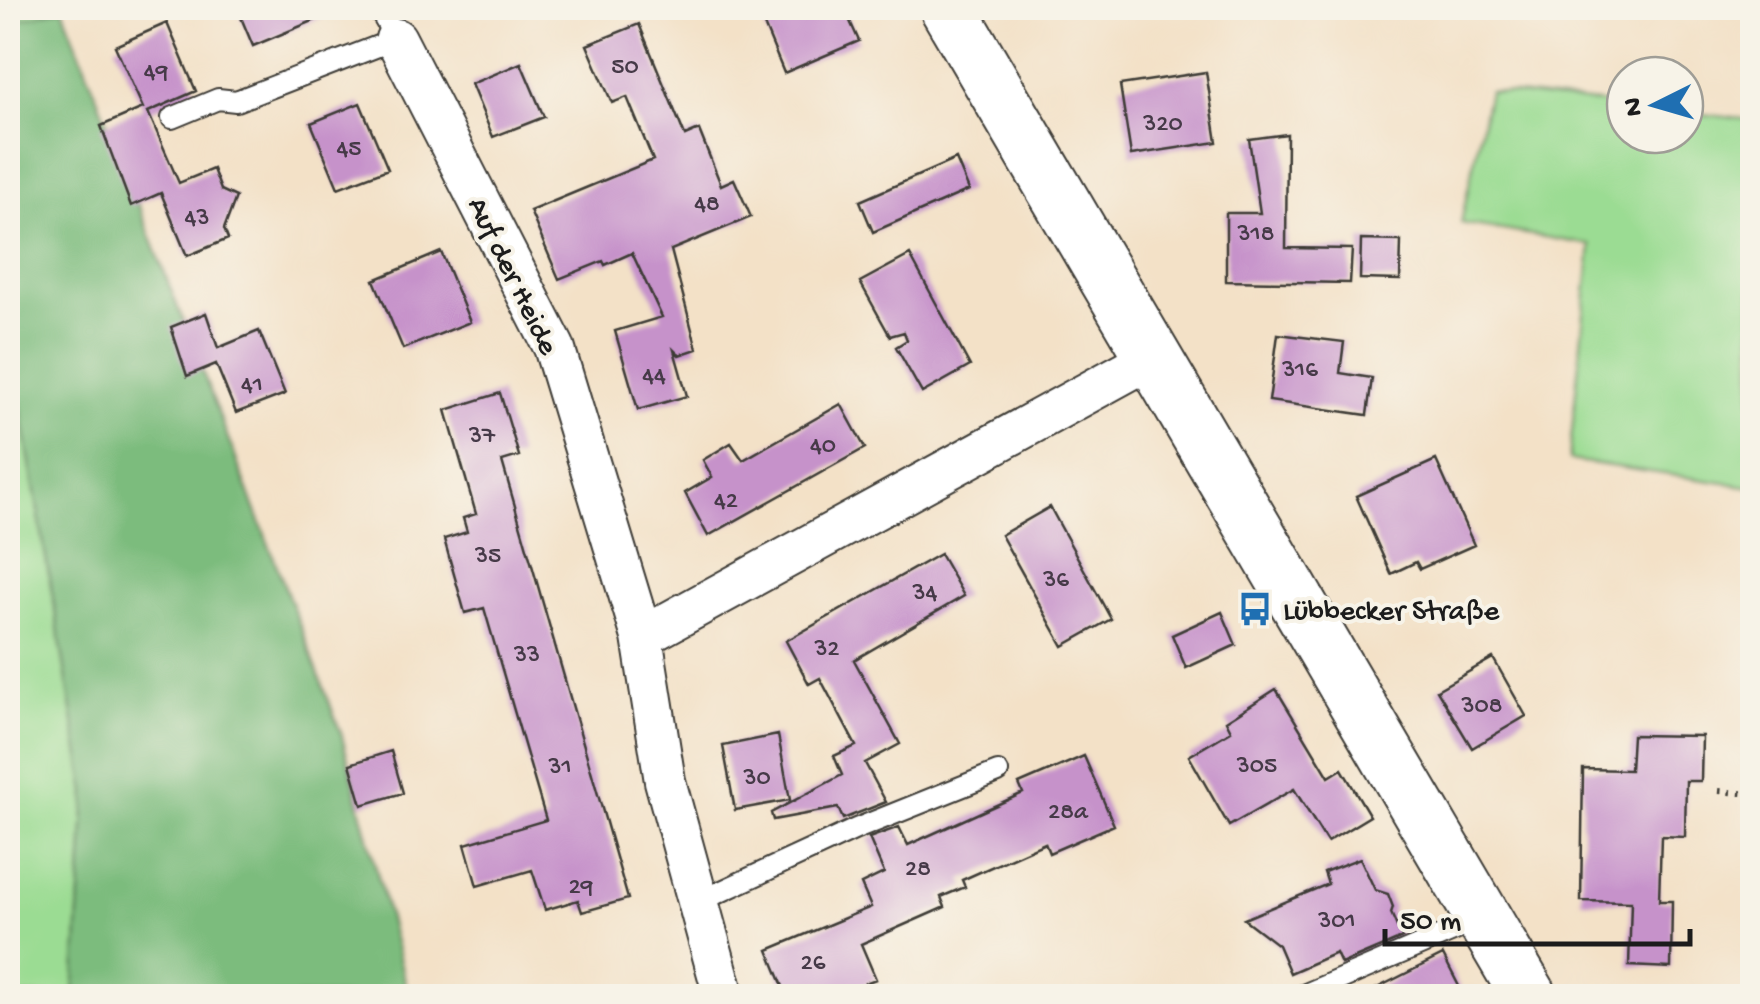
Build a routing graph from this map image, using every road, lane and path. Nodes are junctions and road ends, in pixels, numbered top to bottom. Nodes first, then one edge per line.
1 (948, 8) edge
2 (387, 24) edge
3 (172, 118) dead end
4 (1154, 356) junction
5 (642, 637) junction
6 (998, 772) dead end
7 (1719, 791) dead end
8 (1752, 794) edge
9 (696, 903) junction
10 (1483, 918) junction
11 (724, 996) edge
12 (1301, 996) edge
13 (1530, 996) edge

1 - 4 main road
2 - 3 lane
2 - 5 street, Auf der Heide
4 - 5 street
4 - 10 main road
5 - 9 street, Auf der Heide
6 - 9 lane
7 - 8 path
9 - 11 street, Auf der Heide
10 - 12 lane
10 - 13 main road

